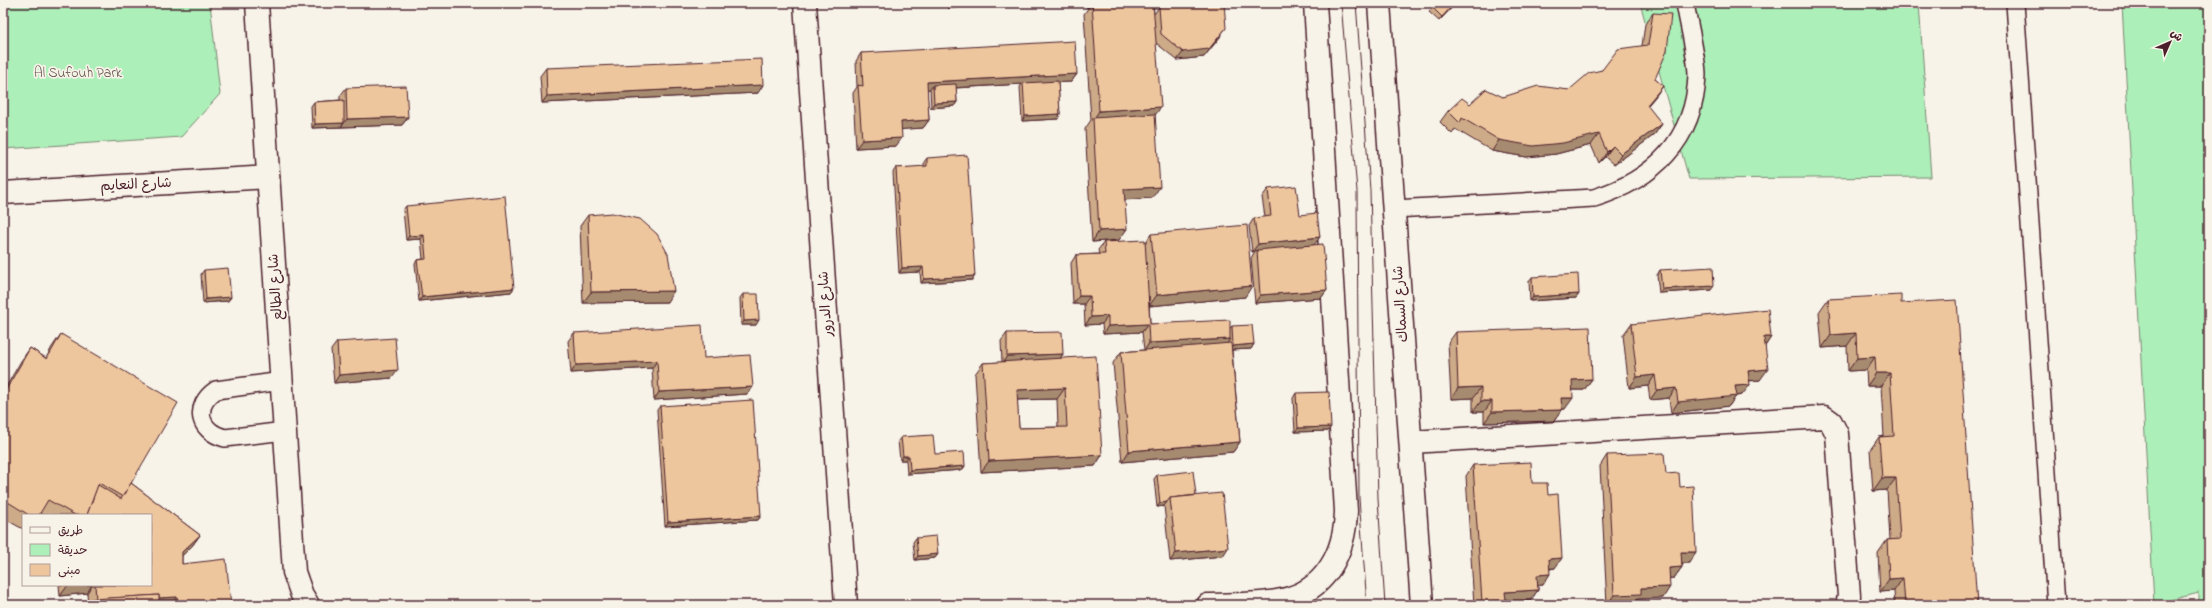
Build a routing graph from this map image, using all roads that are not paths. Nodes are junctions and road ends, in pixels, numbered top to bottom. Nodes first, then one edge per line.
1 (257, 3) edge
2 (805, 3) edge
3 (1314, 3) edge
4 (1378, 3) edge
5 (1685, 3) edge
6 (2015, 3) edge
7 (268, 177) junction
8 (3, 193) edge
9 (1394, 209) junction
10 (282, 381) junction
11 (285, 431) junction
12 (1411, 442) junction
13 (294, 572) junction
14 (289, 605) edge
15 (308, 605) edge
16 (846, 605) edge
17 (1208, 605) edge
18 (1422, 605) edge
19 (1847, 605) edge
20 (2056, 605) edge

1 - 7 street, شارع الطالع
2 - 16 street, شارع الدرور
3 - 17 street
4 - 9 street, شارع السماك
5 - 9 lane
6 - 20 lane
7 - 8 street, شارع النعايم
7 - 10 street, شارع الطالع
9 - 12 street, شارع السماك
10 - 11 street, شارع الطالع
10 - 11 lane
11 - 13 street, شارع الطالع
12 - 18 street, شارع السماك
12 - 19 street
13 - 14 street, شارع الطالع
13 - 15 street, شارع الطالع

